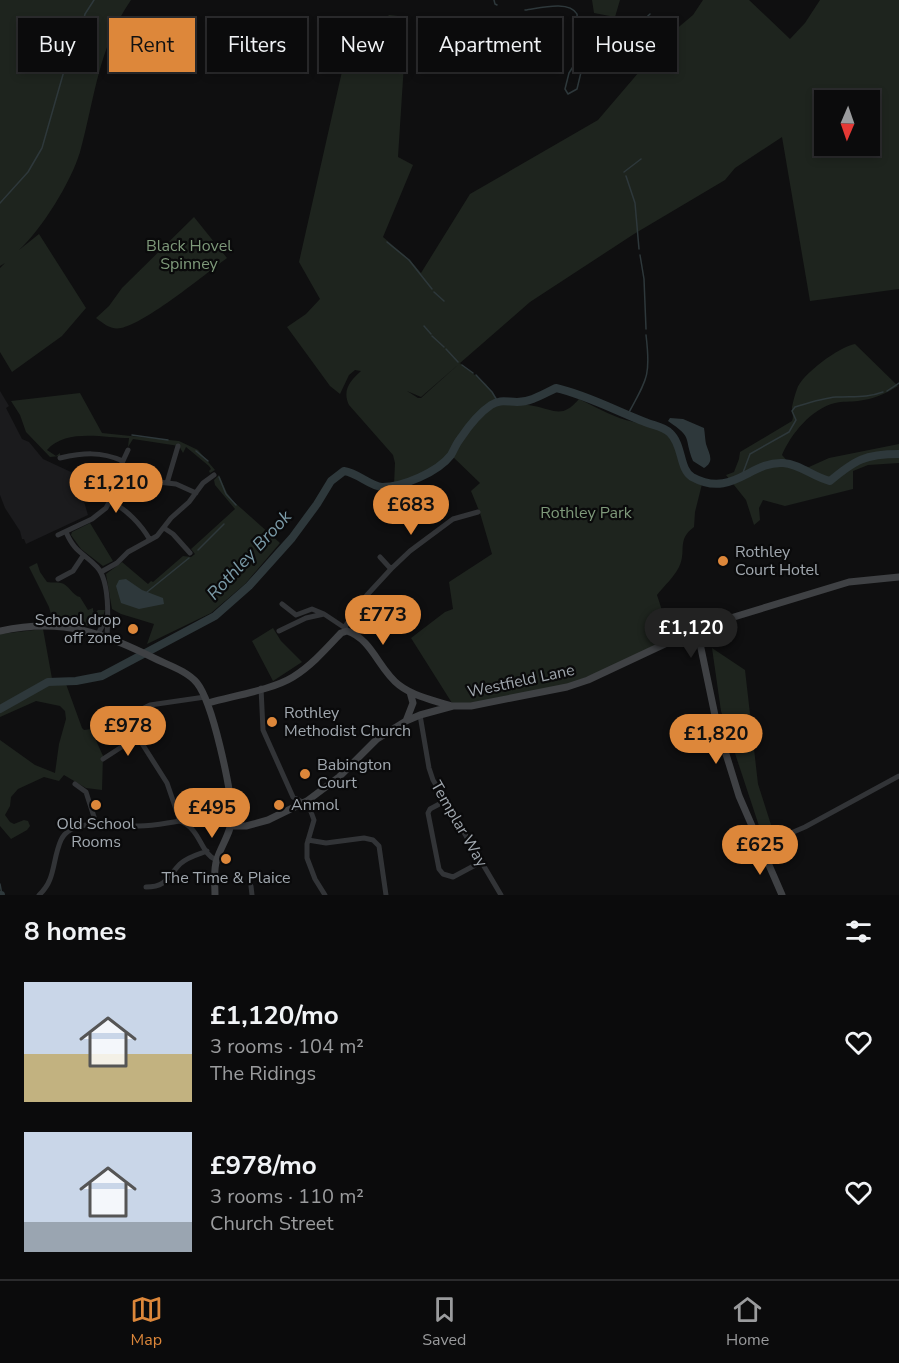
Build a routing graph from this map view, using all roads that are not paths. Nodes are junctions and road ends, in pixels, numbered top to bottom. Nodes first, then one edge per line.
1 (128, 450) dead end
2 (179, 450) dead end
3 (60, 458) dead end
4 (123, 460) junction
5 (118, 471) junction
6 (214, 475) dead end
7 (167, 483) junction
8 (196, 494) junction
9 (110, 501) junction
10 (478, 512) dead end
11 (164, 528) junction
12 (66, 532) junction
13 (58, 535) dead end
14 (150, 540) junction
15 (187, 552) dead end
16 (83, 556) junction
17 (380, 556) dead end
18 (391, 569) junction
19 (101, 572) junction
20 (899, 577) edge
21 (62, 579) dead end
22 (367, 595) junction
23 (283, 607) dead end
24 (109, 614) junction
25 (324, 614) junction
26 (416, 614) dead end
27 (345, 629) junction
28 (697, 629) junction
29 (0, 631) edge
30 (279, 631) dead end
31 (98, 634) junction
32 (107, 637) junction
33 (261, 688) junction
34 (410, 692) junction
35 (206, 700) junction
36 (453, 706) junction
37 (420, 715) junction
38 (406, 721) junction
39 (140, 735) junction
40 (103, 759) dead end
41 (899, 776) edge
42 (75, 784) dead end
43 (304, 801) junction
44 (445, 801) junction
45 (180, 821) junction
46 (96, 823) junction
47 (231, 826) junction
48 (308, 840) junction
49 (761, 846) junction
50 (207, 851) junction
51 (216, 860) junction
52 (481, 862) junction
53 (252, 886) dead end
54 (146, 887) dead end
55 (39, 895) edge
56 (215, 895) edge
57 (252, 895) edge
58 (325, 895) edge
59 (386, 895) edge
60 (501, 895) edge
61 (782, 895) edge

1 - 4 street
2 - 7 street
3 - 4 street
4 - 5 street
5 - 7 street
5 - 9 street
6 - 8 street
7 - 8 street
8 - 11 street
9 - 12 street
9 - 14 street
10 - 18 street
11 - 14 street
11 - 15 street
12 - 13 street
12 - 16 street
14 - 19 street
16 - 19 street
16 - 21 street
17 - 18 street
18 - 22 street
19 - 24 street
20 - 28 street, Westfield Lane
22 - 26 street
22 - 27 street
23 - 25 street
24 - 31 street
24 - 32 street
25 - 27 street
25 - 30 street
27 - 33 street
27 - 34 street
28 - 36 street, Westfield Lane
28 - 49 street
29 - 31 street
31 - 32 street
32 - 35 street
33 - 35 street
33 - 43 street
34 - 36 street
34 - 38 street
35 - 39 street
35 - 47 street
36 - 37 street, Westfield Lane
37 - 38 street, Westfield Lane
37 - 44 street, Templar Way
38 - 43 street, Westfield Lane
39 - 40 street
39 - 45 street
41 - 49 street
42 - 46 street
43 - 47 street, Westfield Lane
43 - 48 street
44 - 52 street, Templar Way
44 - 52 street
45 - 46 street
45 - 50 street
46 - 55 street
47 - 51 street
48 - 58 street
48 - 59 street
49 - 61 street
50 - 51 street
50 - 54 street
51 - 56 street
52 - 60 street, Templar Way
53 - 57 street

